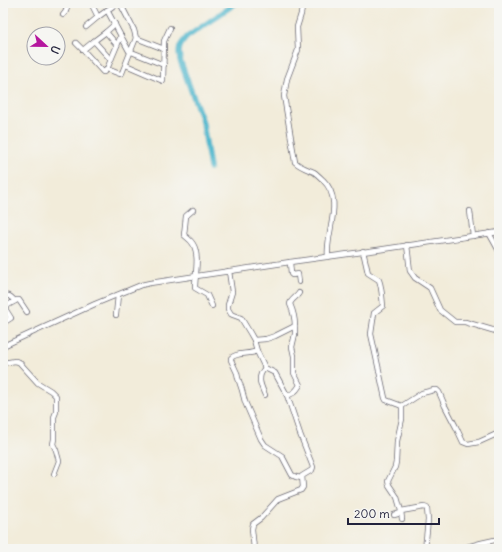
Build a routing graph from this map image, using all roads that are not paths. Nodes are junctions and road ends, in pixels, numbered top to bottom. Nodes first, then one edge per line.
1 (45, 3) edge
2 (51, 3) edge
3 (65, 3) edge
4 (91, 3) edge
5 (117, 3) edge
6 (120, 3) edge
7 (303, 3) edge
8 (107, 10) junction
9 (63, 16) dead end
10 (98, 17) junction
11 (115, 24) junction
12 (86, 27) dead end
13 (170, 28) dead end
14 (106, 32) junction
15 (121, 36) junction
16 (136, 38) junction
17 (94, 41) junction
18 (76, 43) dead end
19 (117, 45) junction
20 (164, 49) junction
21 (83, 50) junction
22 (130, 52) junction
23 (111, 60) junction
24 (126, 65) junction
25 (164, 65) junction
26 (107, 69) junction
27 (192, 210) dead end
28 (470, 211) dead end
29 (499, 232) edge
30 (489, 233) junction
31 (473, 236) junction
32 (407, 245) junction
33 (363, 251) junction
34 (499, 251) edge
35 (328, 257) junction
36 (290, 262) junction
37 (229, 271) junction
38 (196, 276) junction
39 (299, 282) dead end
40 (298, 292) dead end
41 (118, 295) junction
42 (3, 296) edge
43 (14, 300) junction
44 (212, 306) dead end
45 (4, 307) edge
46 (27, 312) dead end
47 (116, 315) dead end
48 (3, 323) edge
49 (295, 326) junction
50 (499, 332) edge
51 (254, 340) junction
52 (3, 346) edge
53 (257, 351) junction
54 (3, 363) edge
55 (265, 368) junction
56 (266, 395) dead end
57 (287, 395) junction
58 (402, 406) junction
59 (499, 433) edge
60 (54, 474) dead end
61 (302, 478) junction
62 (401, 512) junction
63 (394, 515) dead end
64 (402, 519) dead end
65 (499, 539) edge
66 (254, 549) edge
67 (425, 549) edge
68 (460, 549) edge

1 - 2 street
3 - 9 street
4 - 10 street
5 - 8 street
6 - 16 street
7 - 35 street
8 - 10 street
8 - 11 street
10 - 12 street
11 - 14 street
11 - 15 street
13 - 20 street
14 - 17 street
14 - 19 street
15 - 19 street
15 - 22 street
16 - 20 street
16 - 22 street
17 - 21 street
17 - 23 street
18 - 21 street
19 - 23 street
20 - 25 street
21 - 26 street
22 - 24 street
22 - 25 street
23 - 26 street
24 - 25 street
24 - 26 street
27 - 38 street
28 - 31 street
29 - 30 street
30 - 31 street
30 - 34 street
31 - 32 street
32 - 33 street
32 - 50 street
33 - 35 street
33 - 58 street
35 - 36 street
36 - 37 street
36 - 39 street
37 - 38 street
37 - 51 street
38 - 41 street
38 - 44 street
40 - 49 street
41 - 47 street
41 - 52 street
42 - 43 street
43 - 45 street
43 - 46 street
45 - 48 street
49 - 51 street
49 - 57 street
51 - 53 street
53 - 55 street
53 - 61 street
54 - 60 street
55 - 56 street
55 - 57 street
57 - 61 street
58 - 59 street
58 - 62 street
61 - 66 street
62 - 63 street
62 - 64 street
62 - 67 street
65 - 68 street

